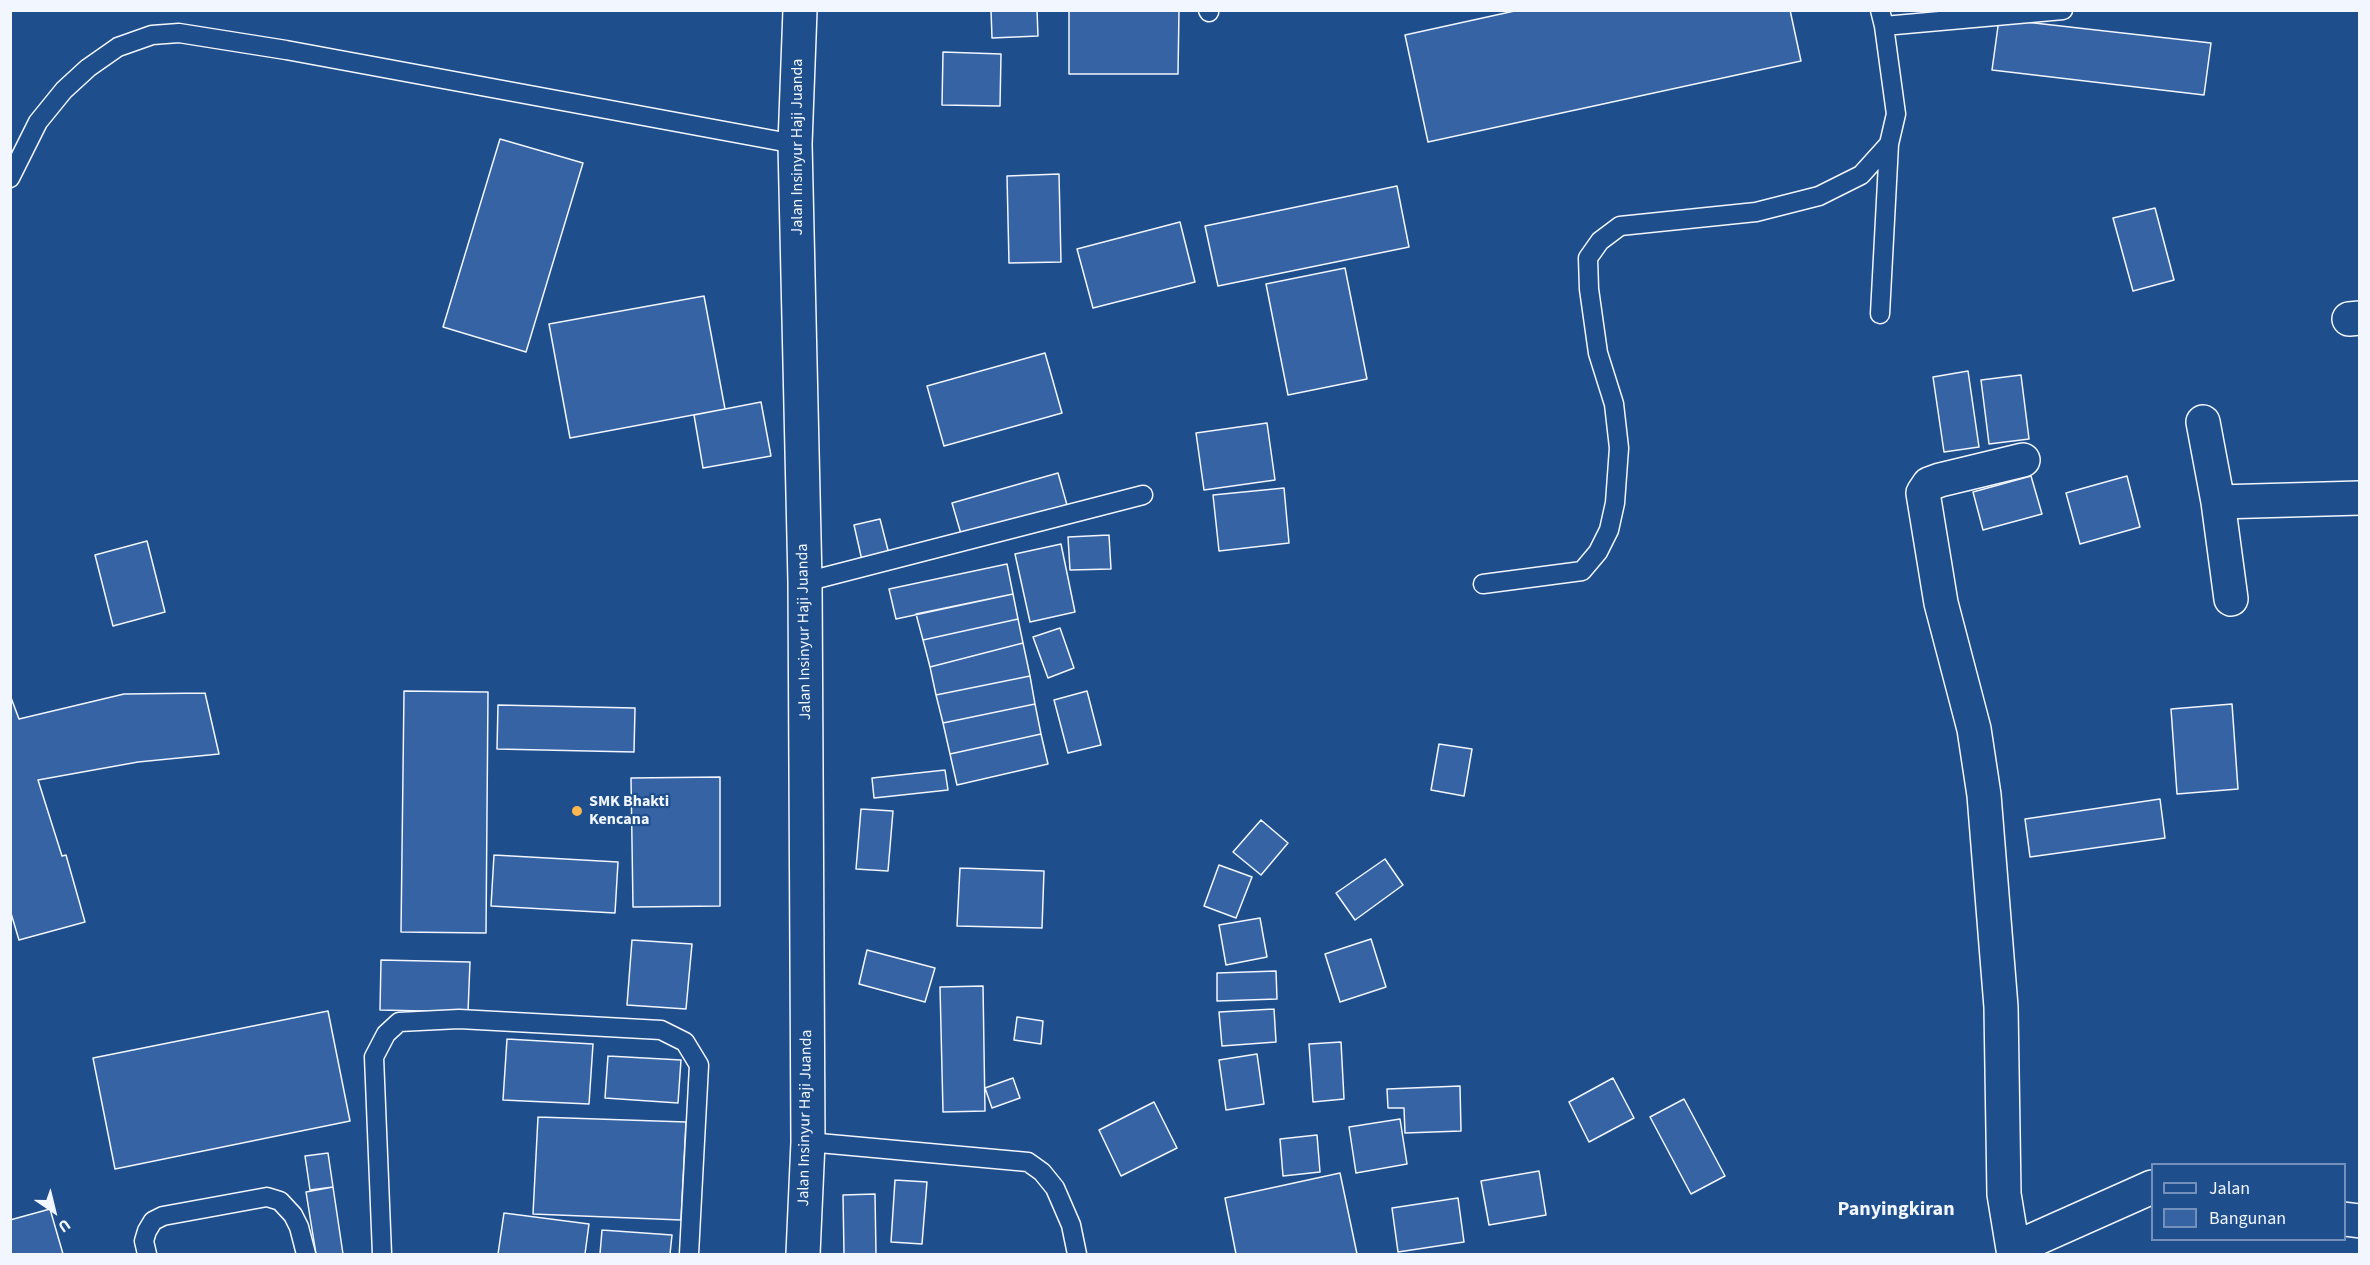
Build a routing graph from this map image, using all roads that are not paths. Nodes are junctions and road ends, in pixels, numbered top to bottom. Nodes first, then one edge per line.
1 (800, 10) edge
2 (2063, 10) edge
3 (1882, 18) edge
4 (795, 144) junction
5 (1889, 144) junction
6 (10, 178) edge
7 (1880, 314) dead end
8 (2203, 422) dead end
9 (2024, 460) dead end
10 (1143, 495) dead end
11 (2360, 498) edge
12 (2218, 502) junction
13 (805, 582) junction
14 (1483, 584) dead end
15 (2231, 599) dead end
16 (808, 1142) junction
17 (2151, 1187) edge
18 (2011, 1252) edge
19 (147, 1254) edge
20 (306, 1254) edge
21 (382, 1254) edge
22 (689, 1254) edge
23 (803, 1254) edge
24 (1077, 1254) edge

1 - 4 street, Jalan Insinyur Haji Juanda
2 - 3 lane
3 - 5 lane
4 - 6 lane
4 - 13 street, Jalan Insinyur Haji Juanda
5 - 7 lane
5 - 14 lane
8 - 12 street
9 - 18 street
10 - 13 lane
11 - 12 street
12 - 15 street
13 - 16 street, Jalan Insinyur Haji Juanda
16 - 23 street, Jalan Insinyur Haji Juanda
16 - 24 lane
17 - 18 street
19 - 20 lane
21 - 22 lane

